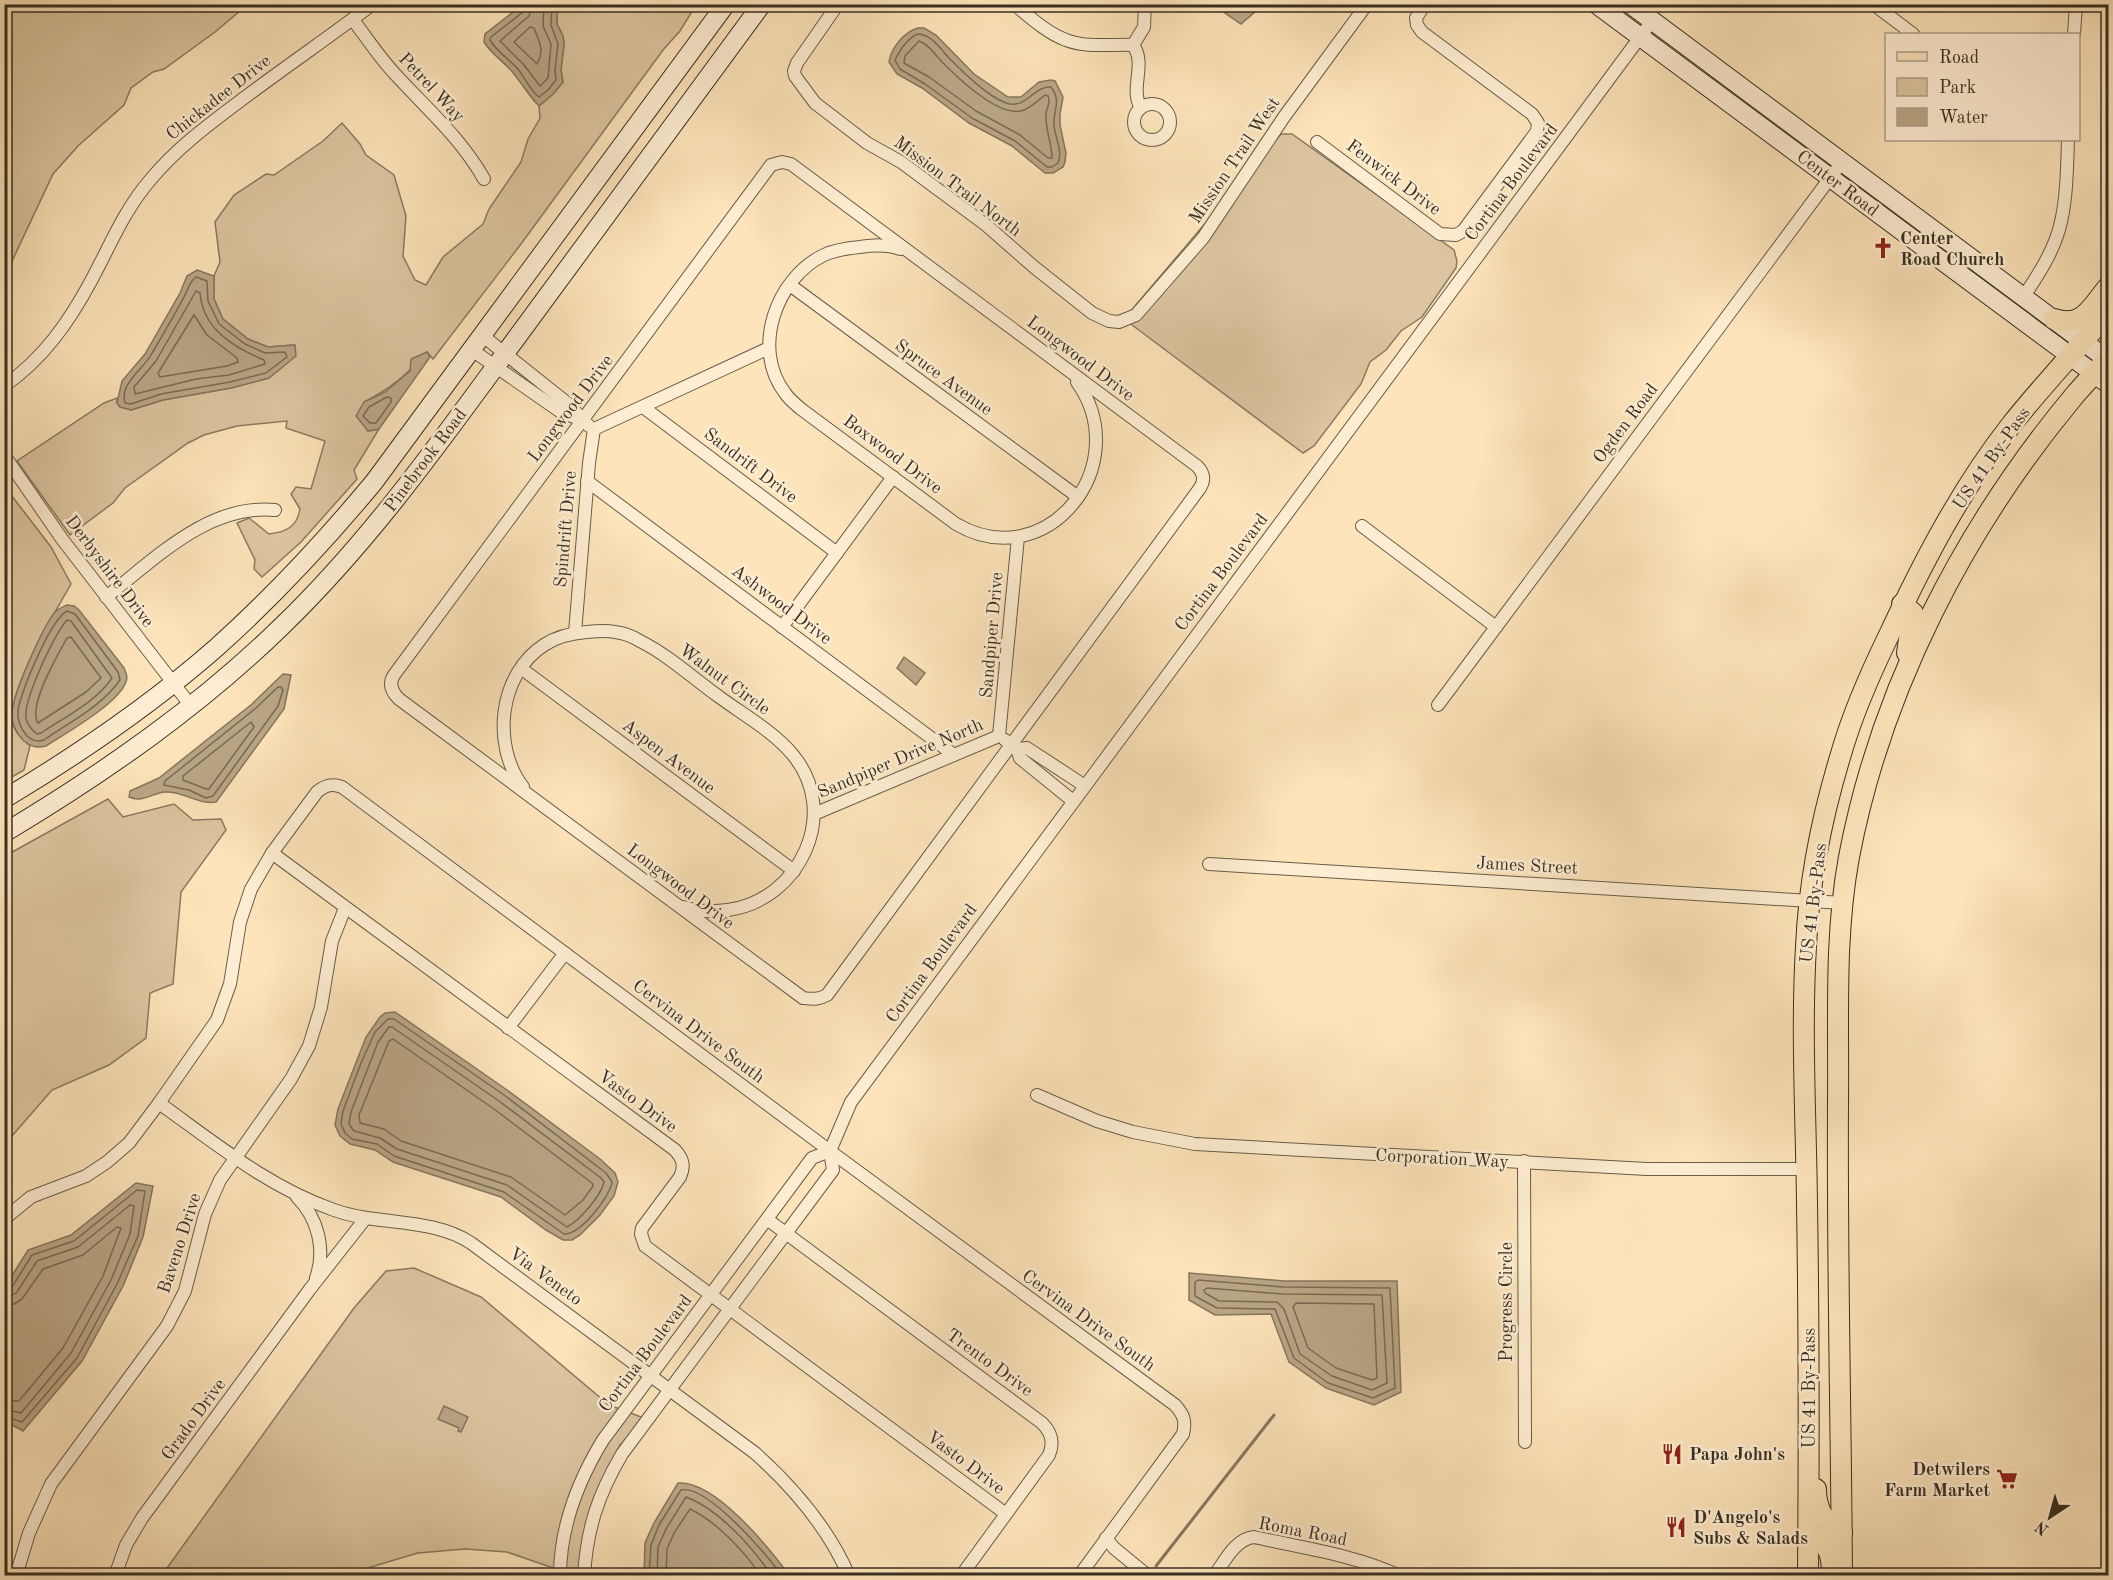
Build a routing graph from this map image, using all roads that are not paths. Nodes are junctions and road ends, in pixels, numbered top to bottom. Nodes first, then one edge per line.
1 (373, 4) edge
2 (726, 4) edge
3 (762, 4) edge
4 (838, 4) edge
5 (1014, 4) edge
6 (1145, 4) edge
7 (1367, 4) edge
8 (1425, 4) edge
9 (1596, 4) edge
10 (1630, 4) edge
11 (1873, 4) edge
12 (2076, 4) edge
13 (353, 20) junction
14 (1653, 21) junction
15 (1912, 33) edge
16 (2074, 33) edge
17 (1641, 38) junction
18 (1133, 45) junction
19 (1141, 108) dead end
20 (2068, 141) edge
21 (1317, 142) dead end
22 (1842, 162) junction
23 (1831, 177) junction
24 (484, 179) dead end
25 (910, 253) junction
26 (790, 285) junction
27 (2109, 287) edge
28 (2024, 297) junction
29 (2109, 313) edge
30 (2054, 319) junction
31 (1119, 322) joint
32 (2082, 340) junction
33 (478, 343) junction
34 (769, 348) junction
35 (2069, 355) junction
36 (2108, 359) edge
37 (500, 360) junction
38 (1064, 368) junction
39 (2101, 379) edge
40 (4, 386) edge
41 (643, 407) junction
42 (583, 421) junction
43 (594, 429) junction
44 (4, 455) edge
45 (893, 477) junction
46 (588, 481) junction
47 (1078, 497) junction
48 (275, 510) dead end
49 (1362, 526) dead end
50 (1017, 537) junction
51 (837, 553) junction
52 (106, 597) junction
53 (1902, 604) junction
54 (782, 627) junction
55 (1496, 627) junction
56 (575, 633) junction
57 (522, 669) junction
58 (1906, 673) junction
59 (173, 683) junction
60 (1438, 705) dead end
61 (191, 706) junction
62 (999, 736) junction
63 (1014, 747) junction
64 (954, 755) junction
65 (1084, 786) junction
66 (529, 794) junction
67 (4, 800) edge
68 (1073, 801) junction
69 (814, 814) junction
70 (4, 833) edge
71 (272, 853) junction
72 (1209, 864) dead end
73 (794, 871) junction
74 (1810, 900) junction
75 (674, 903) junction
76 (1843, 903) junction
77 (345, 908) junction
78 (565, 953) junction
79 (508, 1028) junction
80 (1037, 1095) dead end
81 (159, 1102) junction
82 (830, 1151) junction
83 (235, 1158) junction
84 (1524, 1161) junction
85 (1807, 1169) junction
86 (286, 1190) junction
87 (1838, 1207) junction
88 (4, 1219) edge
89 (365, 1219) junction
90 (768, 1220) junction
91 (786, 1234) junction
92 (310, 1289) junction
93 (712, 1296) junction
94 (730, 1310) junction
95 (1809, 1316) junction
96 (651, 1375) junction
97 (669, 1389) junction
98 (1525, 1442) dead end
99 (1006, 1514) junction
100 (1809, 1533) junction
101 (1842, 1533) junction
102 (1106, 1538) junction
103 (16, 1575) edge
104 (115, 1575) edge
105 (560, 1575) edge
106 (584, 1575) edge
107 (849, 1575) edge
108 (961, 1575) edge
109 (1079, 1575) edge
110 (1148, 1575) edge
111 (1214, 1575) edge
112 (1400, 1575) edge
113 (1808, 1575) edge
114 (1832, 1575) edge
115 (1842, 1575) edge

1 - 13 street, Chickadee Drive
2 - 33 street, Pinebrook Road
3 - 37 street, Pinebrook Road
4 - 31 street, Mission Trail North
5 - 18 street
6 - 18 street
7 - 31 street, Mission Trail West
8 - 21 street, Fenwick Drive
9 - 17 street, Center Road
10 - 14 street, Center Road
11 - 15 street
12 - 16 street
13 - 24 street, Petrel Way
13 - 40 street, Chickadee Drive
14 - 17 street, Cortina Boulevard
14 - 22 street, Center Road
17 - 23 street, Center Road
17 - 65 street, Cortina Boulevard
18 - 19 street
20 - 28 street
22 - 23 street, Ogden Road
22 - 28 street, Center Road
23 - 35 street, Center Road
23 - 55 street, Ogden Road
25 - 26 street, Boxwood Drive
25 - 38 street, Longwood Drive
25 - 42 street, Longwood Drive
26 - 34 street, Boxwood Drive
26 - 47 street, Spruce Avenue
27 - 30 main road
28 - 30 street, Center Road
29 - 32 main road, US 41 By-Pass
30 - 32 street, Center Road
32 - 35 main road, US 41 By-Pass
32 - 36 street, Center Road
33 - 37 street
33 - 37 street
33 - 59 street, Pinebrook Road
34 - 41 street
34 - 45 street, Boxwood Drive
35 - 39 street, Center Road
35 - 53 main road, US 41 By-Pass
36 - 39 main road, US 41 By-Pass
37 - 42 street
37 - 61 street, Pinebrook Road
38 - 47 street, Boxwood Drive
38 - 63 street, Longwood Drive
39 - 58 main road, US 41 By-Pass
41 - 43 street
41 - 51 street, Sandrift Drive
42 - 43 street
42 - 66 street, Longwood Drive
43 - 46 street, Spindrift Drive
44 - 52 street, Derbyshire Drive
45 - 50 street, Boxwood Drive
45 - 51 street
46 - 54 street, Ashwood Drive
46 - 56 street, Spindrift Drive
47 - 50 street, Boxwood Drive
48 - 52 street
49 - 55 street
50 - 62 street, Sandpiper Drive
51 - 54 street
52 - 59 street, Derbyshire Drive
53 - 58 main road
53 - 74 main road, US 41 By-Pass
54 - 64 street, Ashwood Drive
55 - 60 street, Ogden Road
56 - 57 street, Walnut Circle
56 - 69 street, Walnut Circle
57 - 66 street, Walnut Circle
57 - 73 street, Aspen Avenue
58 - 76 main road, US 41 By-Pass
59 - 61 street, Derbyshire Drive
59 - 67 street, Pinebrook Road
61 - 70 street, Pinebrook Road
62 - 63 street
62 - 64 street, Sandpiper Drive North
63 - 65 street
63 - 68 street
63 - 75 street, Longwood Drive
64 - 69 street, Sandpiper Drive North
65 - 68 street, Cortina Boulevard
66 - 75 street, Longwood Drive
68 - 82 street, Cortina Boulevard
69 - 73 street, Walnut Circle
71 - 77 street, Vasto Drive
71 - 78 street, Cervina Drive South
71 - 81 street, Cervina Drive South
72 - 74 street, James Street
73 - 75 street, Walnut Circle
74 - 76 street, James Street
74 - 85 main road, US 41 By-Pass
76 - 87 main road, US 41 By-Pass
77 - 79 street, Vasto Drive
77 - 83 street, Baveno Drive
78 - 79 street
78 - 82 street, Cervina Drive South
79 - 93 street, Vasto Drive
80 - 84 street, Corporation Way
81 - 83 street, Via Veneto
81 - 88 street, Cervina Drive South
82 - 90 street, Cortina Boulevard
82 - 91 street, Cortina Boulevard
82 - 102 street, Cervina Drive South
83 - 86 street, Via Veneto
83 - 103 street, Baveno Drive
84 - 85 street, Corporation Way
84 - 98 street, Progress Circle
85 - 87 main road
85 - 95 main road, US 41 By-Pass
86 - 89 street, Via Veneto
86 - 92 street, Grado Drive
87 - 101 main road, US 41 By-Pass
89 - 92 street, Grado Drive
89 - 96 street, Via Veneto
90 - 91 street, Trento Drive
90 - 93 street, Cortina Boulevard
91 - 94 street, Cortina Boulevard
91 - 99 street, Trento Drive
92 - 104 street, Grado Drive
93 - 94 street, Vasto Drive
93 - 96 street, Cortina Boulevard
94 - 97 street, Cortina Boulevard
94 - 99 street, Vasto Drive
95 - 100 main road, US 41 By-Pass
95 - 101 main road
96 - 97 street, Via Veneto
96 - 105 street, Cortina Boulevard
97 - 106 street, Cortina Boulevard
97 - 107 street, Via Veneto
99 - 108 street, Trento Drive
100 - 101 main road
100 - 113 main road, US 41 By-Pass
100 - 114 main road
101 - 115 main road, US 41 By-Pass
102 - 109 street, Cervina Drive South
102 - 110 street
111 - 112 street, Roma Road

